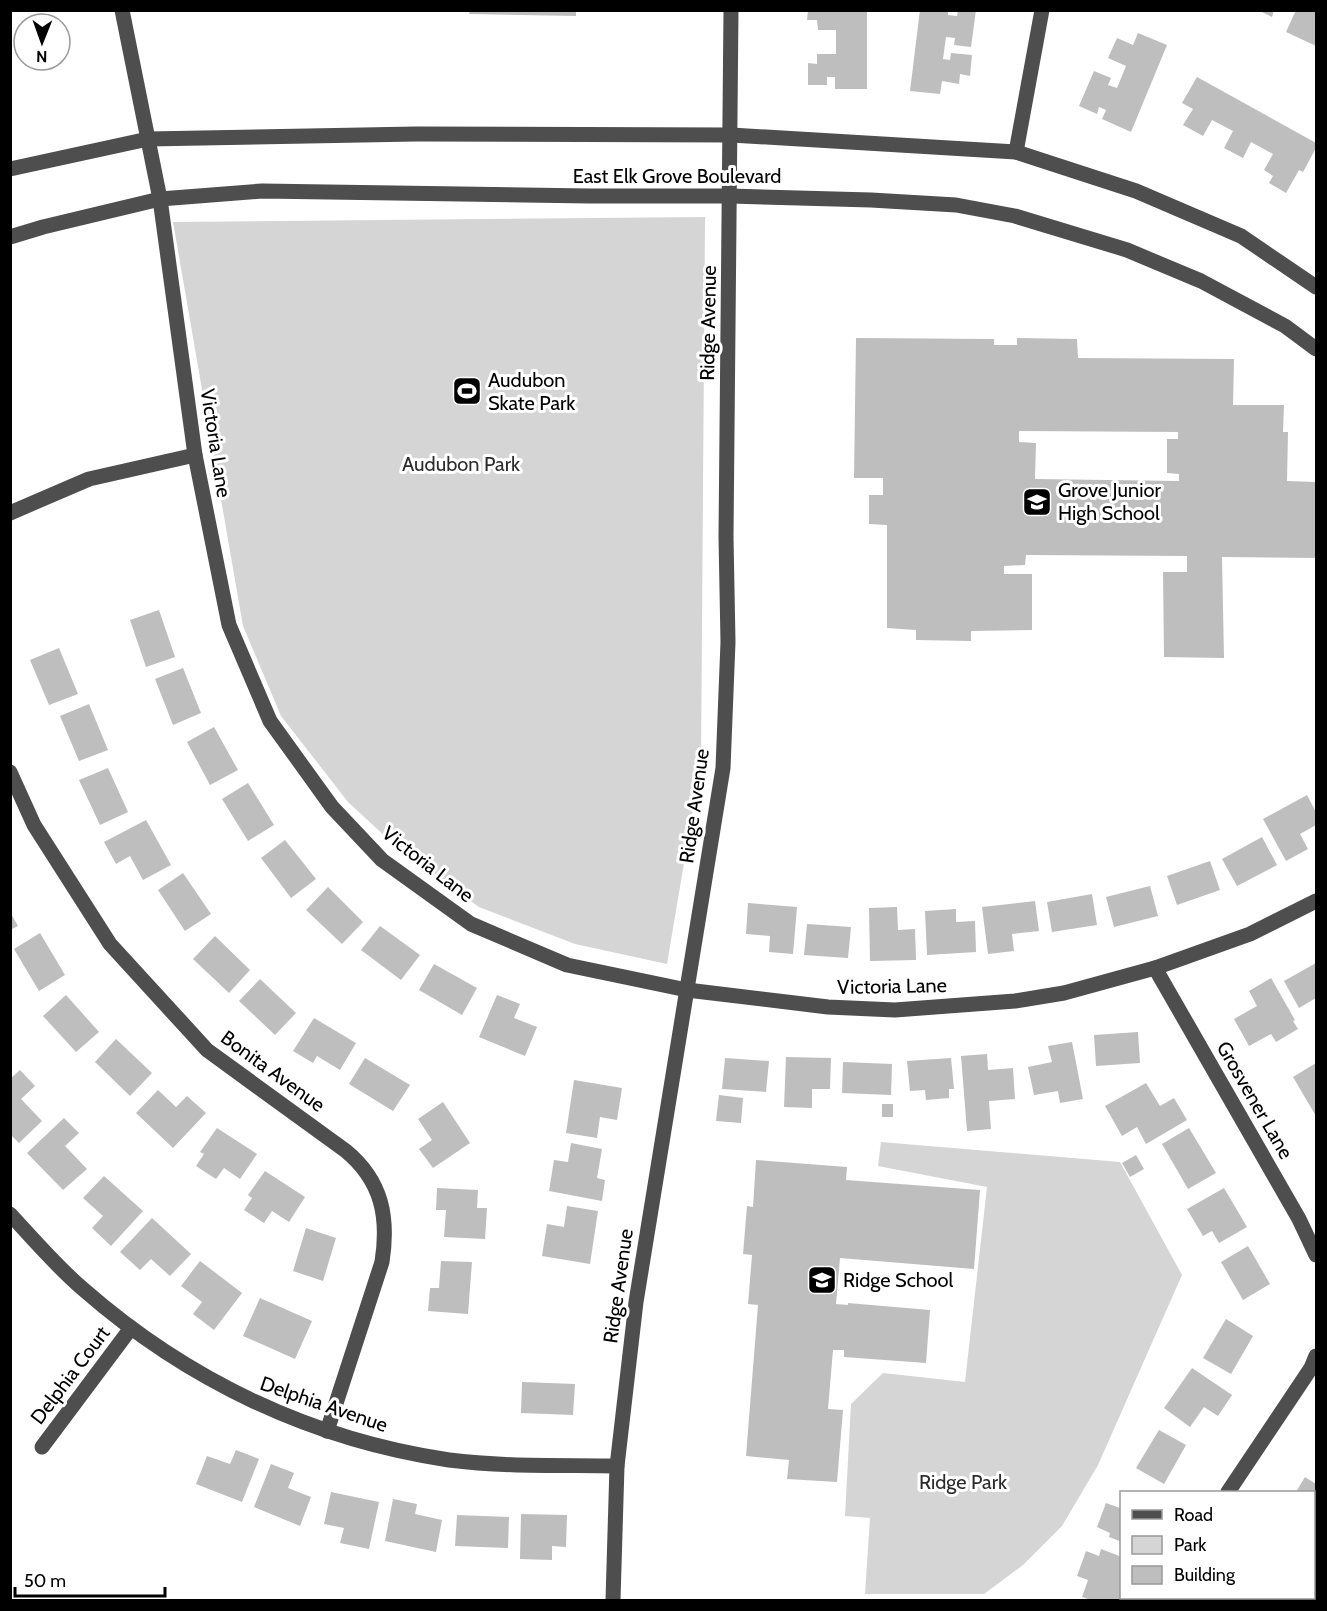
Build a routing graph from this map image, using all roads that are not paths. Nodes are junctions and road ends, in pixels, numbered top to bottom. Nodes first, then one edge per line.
1 (122, 10) edge
2 (731, 10) edge
3 (1042, 10) edge
4 (731, 135) junction
5 (148, 139) junction
6 (1016, 152) junction
7 (10, 169) edge
8 (729, 196) junction
9 (160, 199) junction
10 (10, 237) edge
11 (1317, 287) edge
12 (1317, 349) edge
13 (195, 455) junction
14 (10, 513) edge
15 (10, 772) edge
16 (1317, 901) edge
17 (1155, 968) junction
18 (687, 990) junction
19 (10, 1214) edge
20 (1317, 1255) edge
21 (131, 1328) junction
22 (1317, 1356) edge
23 (327, 1431) junction
24 (42, 1448) dead end
25 (617, 1466) junction
26 (1229, 1491) edge
27 (613, 1600) edge

1 - 5 street, Victoria Lane
2 - 4 street, Ridge Avenue
3 - 6 street
4 - 5 street, East Elk Grove Boulevard
4 - 6 street, East Elk Grove Boulevard
4 - 8 street, Ridge Avenue
5 - 7 street, East Elk Grove Boulevard
5 - 9 street, Victoria Lane
6 - 11 street, East Elk Grove Boulevard
8 - 9 street, East Elk Grove Boulevard
8 - 12 street, East Elk Grove Boulevard
8 - 18 street, Ridge Avenue
9 - 10 street, East Elk Grove Boulevard
9 - 13 street, Victoria Lane
13 - 14 street
13 - 18 street, Victoria Lane
15 - 23 street, Bonita Avenue
16 - 17 street, Victoria Lane
17 - 18 street, Victoria Lane
17 - 20 street, Grosvener Lane
18 - 25 street, Ridge Avenue
19 - 21 street, Delphia Avenue
21 - 23 street, Delphia Avenue
21 - 24 street, Delphia Court
22 - 26 street
23 - 25 street, Delphia Avenue
25 - 27 street, Ridge Avenue

